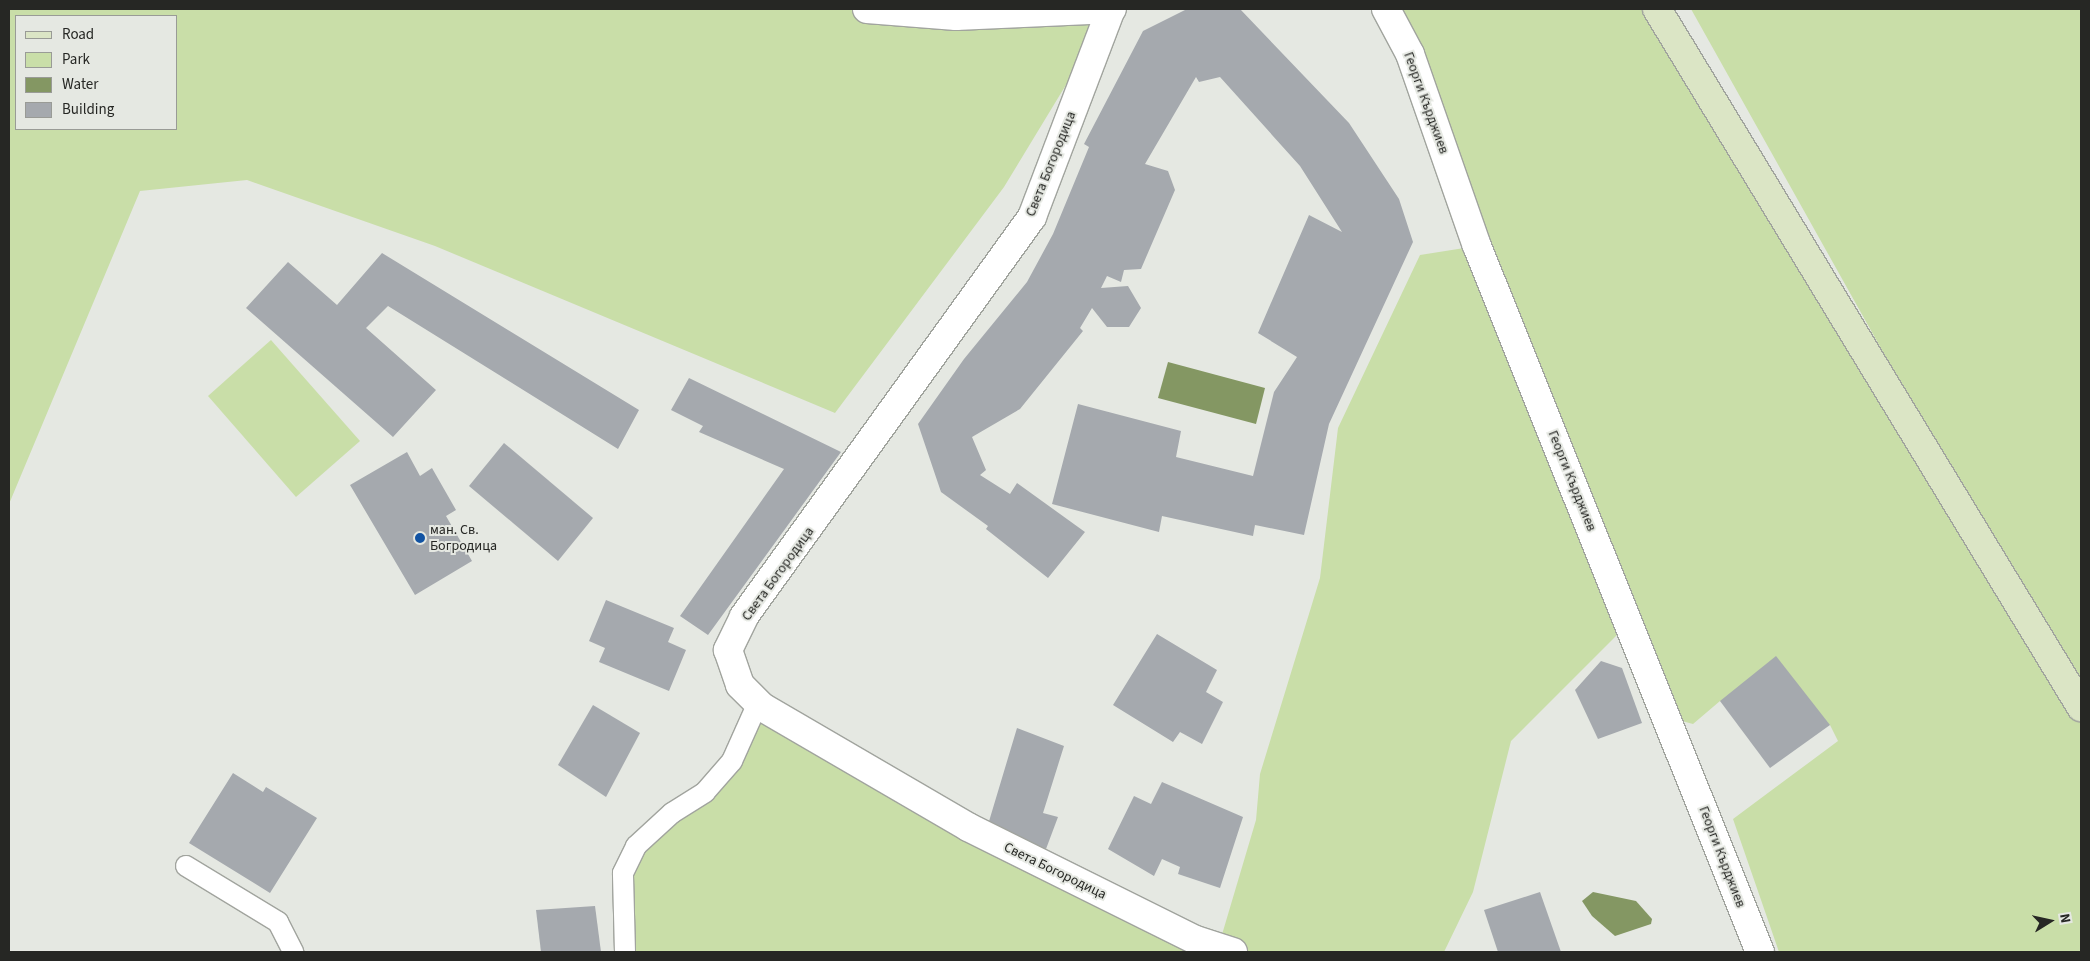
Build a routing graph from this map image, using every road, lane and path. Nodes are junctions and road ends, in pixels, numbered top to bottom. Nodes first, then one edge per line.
1 (867, 9) edge
2 (1112, 9) edge
3 (1386, 9) edge
4 (1657, 9) edge
5 (758, 703) junction
6 (2081, 707) edge
7 (186, 866) dead end
8 (1194, 946) edge
9 (293, 952) edge
10 (625, 952) edge
11 (1233, 952) edge
12 (1760, 952) edge

1 - 2 street
2 - 5 street, Света Богородица
3 - 12 street, Георги Кърджиев
4 - 6 street
5 - 8 street, Света Богородица
5 - 10 lane
7 - 9 lane
8 - 11 street, Света Богородица

